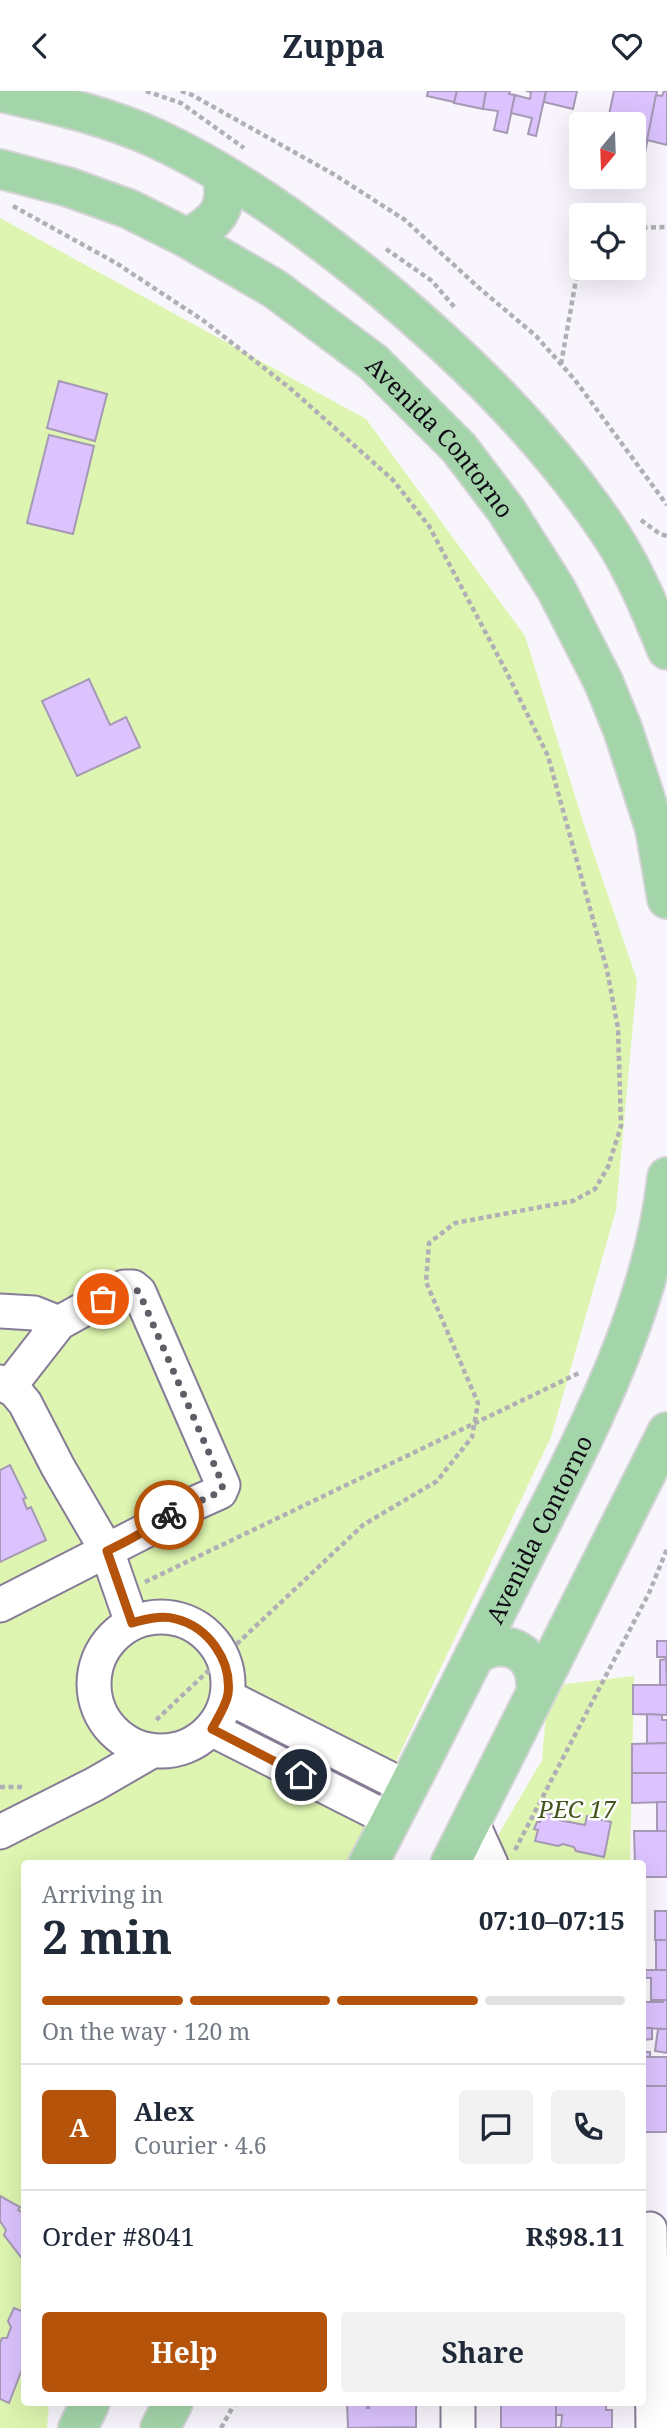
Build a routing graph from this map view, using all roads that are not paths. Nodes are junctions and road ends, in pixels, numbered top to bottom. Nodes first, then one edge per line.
1 (0, 92) edge
2 (79, 100) edge
3 (221, 174) junction
4 (5, 187) edge
5 (187, 238) junction
6 (667, 650) edge
7 (667, 899) edge
8 (667, 1177) edge
9 (659, 1272) edge
10 (0, 1311) edge
11 (59, 1322) junction
12 (5, 1384) edge
13 (667, 1432) edge
14 (107, 1551) junction
15 (0, 1605) edge
16 (127, 1608) junction
17 (475, 1655) junction
18 (536, 1691) junction
19 (228, 1697) junction
20 (212, 1729) junction
21 (152, 1751) junction
22 (399, 1804) junction
23 (471, 1820) junction
24 (0, 1832) edge
25 (503, 1858) edge
26 (370, 1860) edge
27 (452, 1860) edge
28 (650, 2228) dead end
29 (70, 2406) edge
30 (89, 2406) edge
31 (171, 2406) edge
32 (458, 2406) edge
33 (71, 2428) edge
34 (78, 2428) edge
35 (160, 2428) edge
36 (458, 2428) edge
37 (653, 2428) edge

1 - 2 main road
2 - 3 main road
3 - 5 main road
3 - 6 main road
4 - 5 main road, Avenida Contorno
5 - 7 main road, Avenida Contorno
8 - 9 main road, Avenida Contorno
9 - 17 main road, Avenida Contorno
10 - 11 street
11 - 12 street
11 - 14 street
12 - 14 street
13 - 18 main road
14 - 15 street
14 - 16 street
16 - 19 street
16 - 21 street
17 - 18 main road
17 - 22 main road, Avenida Contorno
18 - 23 main road
19 - 20 street
19 - 22 street
20 - 21 street
20 - 22 street
21 - 24 street
22 - 26 main road, Avenida Contorno
23 - 25 street
23 - 27 main road
28 - 37 street
29 - 33 street
30 - 34 main road
31 - 35 main road
32 - 36 street

